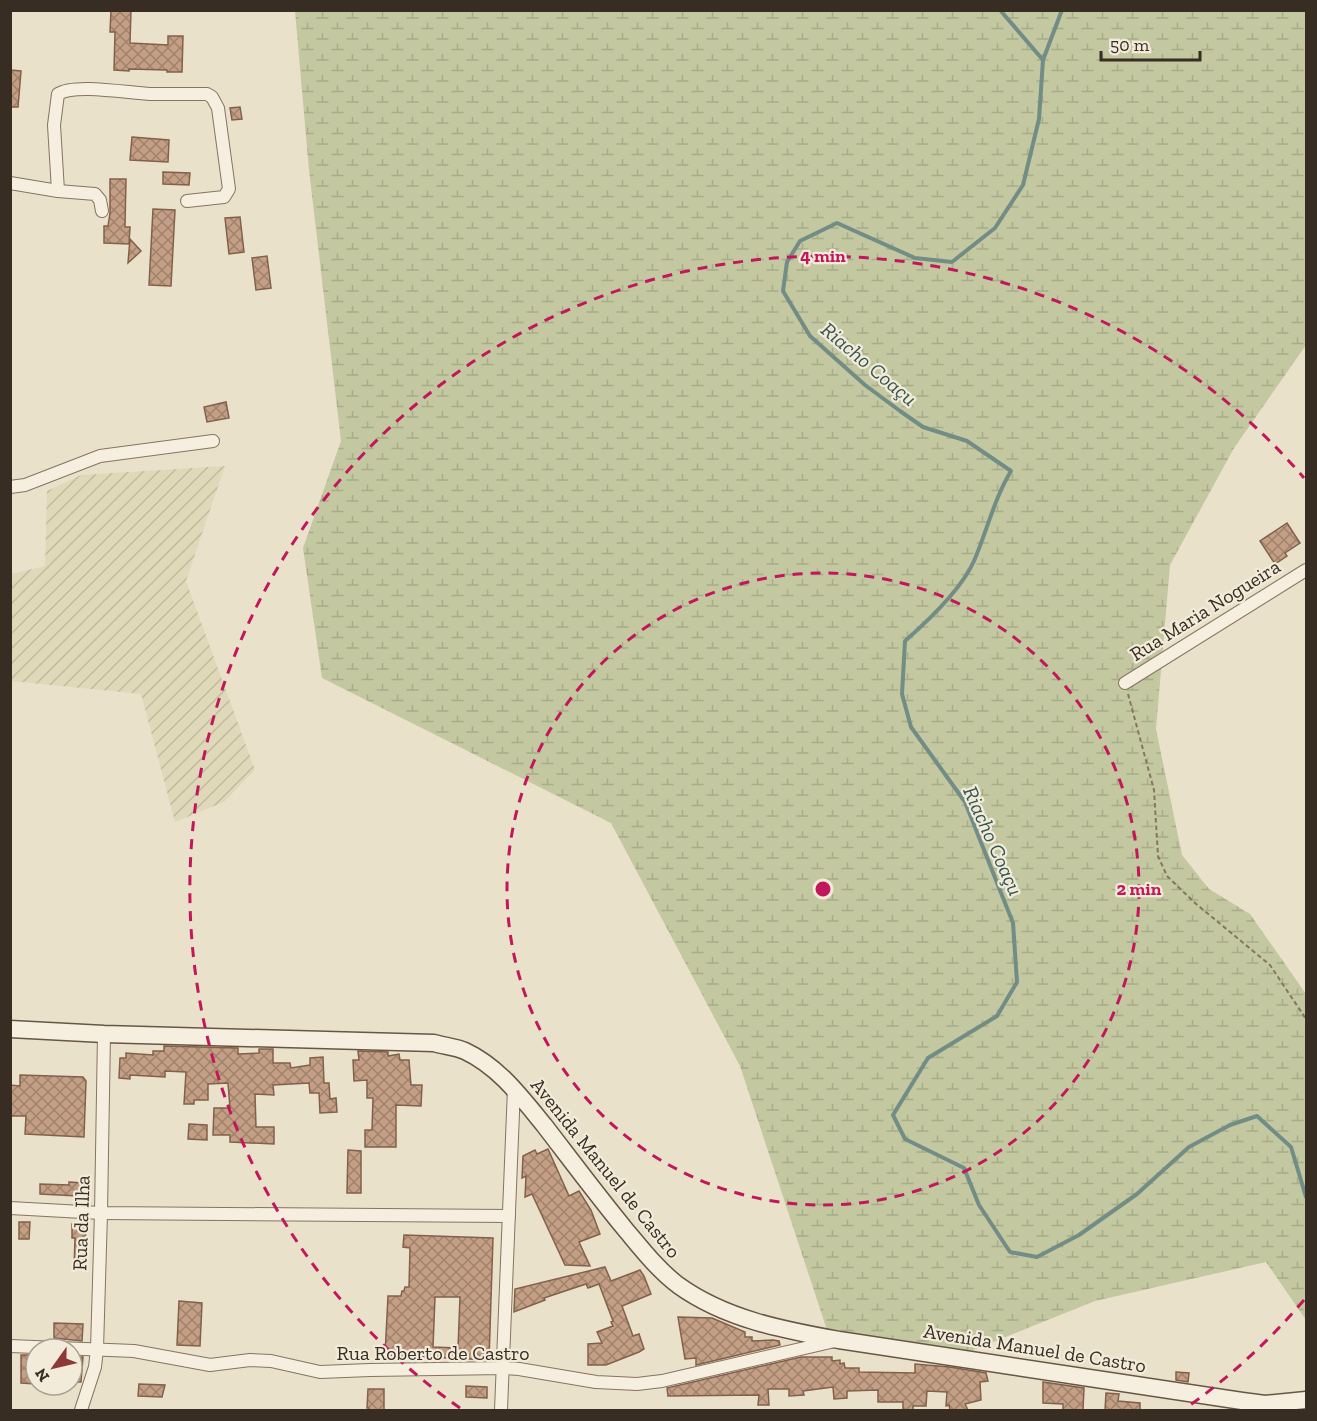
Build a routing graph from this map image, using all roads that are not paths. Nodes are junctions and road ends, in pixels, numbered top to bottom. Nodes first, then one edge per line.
1 (10, 183) edge
2 (58, 191) junction
3 (187, 201) dead end
4 (102, 211) dead end
5 (213, 441) dead end
6 (10, 487) edge
7 (1306, 570) edge
8 (1125, 683) road end
9 (10, 1029) edge
10 (104, 1034) junction
11 (514, 1088) junction
12 (10, 1208) edge
13 (102, 1213) junction
14 (508, 1216) junction
15 (839, 1340) junction
16 (10, 1346) edge
17 (97, 1349) junction
18 (504, 1368) junction
19 (1306, 1400) edge
20 (81, 1410) edge
21 (501, 1410) edge

1 - 2 street
2 - 3 street
2 - 4 street
5 - 6 street
7 - 8 street, Rua Maria Nogueira
9 - 10 street, Avenida Manuel de Castro
10 - 11 street, Avenida Manuel de Castro
10 - 13 street, Rua da Ilha
11 - 14 street
11 - 15 street, Avenida Manuel de Castro
12 - 13 street
13 - 14 street
13 - 17 street, Rua da Ilha
14 - 18 street
15 - 18 street, Rua Roberto de Castro
15 - 19 street, Avenida Manuel de Castro
16 - 17 street, Rua Roberto de Castro
17 - 18 street, Rua Roberto de Castro
17 - 20 street, Rua da Ilha
18 - 21 street

